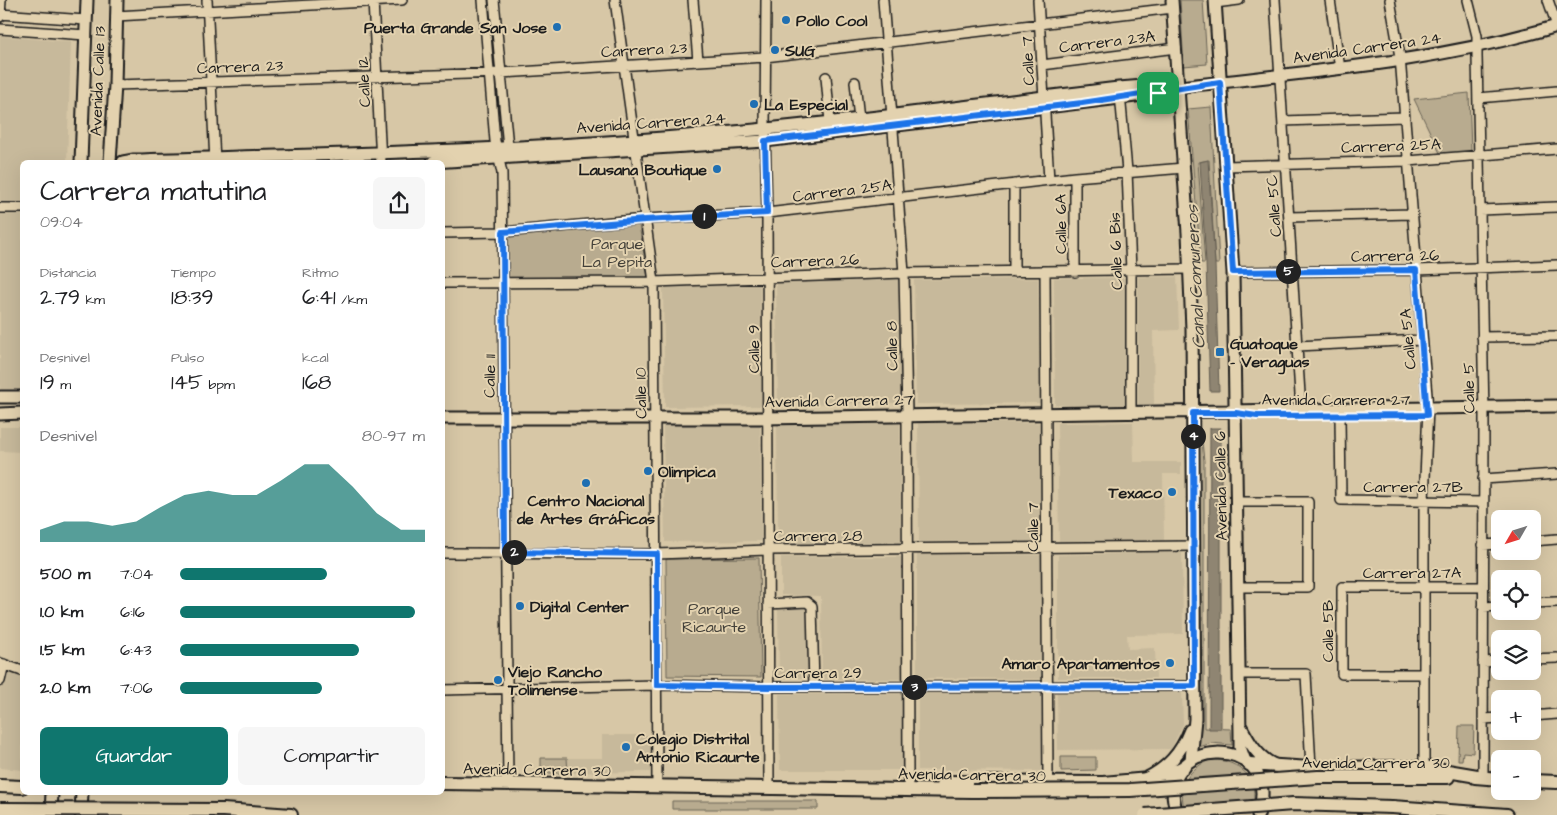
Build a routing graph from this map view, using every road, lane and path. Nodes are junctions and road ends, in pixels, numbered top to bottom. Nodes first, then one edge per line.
1 (1, 0) edge
2 (87, 0) edge
3 (117, 0) edge
4 (207, 0) edge
5 (402, 0) edge
6 (483, 0) edge
7 (494, 0) edge
8 (615, 0) edge
9 (693, 0) edge
10 (766, 0) edge
11 (883, 0) edge
12 (1038, 0) edge
13 (1239, 0) edge
14 (1275, 0) edge
15 (1330, 0) edge
16 (1390, 0) edge
17 (1468, 0) edge
18 (1548, 0) edge
19 (373, 1) edge
20 (1215, 2) edge
21 (290, 3) edge
22 (1173, 4) edge
23 (208, 11) junction
24 (0, 15) edge
25 (116, 16) junction
26 (86, 20) junction
27 (1040, 25) junction
28 (1557, 26) edge
29 (0, 29) edge
30 (86, 35) junction
31 (887, 44) junction
32 (1477, 47) junction
33 (1176, 48) junction
34 (765, 57) junction
35 (698, 61) junction
36 (1399, 61) junction
37 (623, 64) junction
38 (1042, 65) junction
39 (1340, 68) junction
40 (490, 73) junction
41 (501, 74) junction
42 (1280, 75) junction
43 (378, 76) junction
44 (826, 77) dead end
45 (210, 82) junction
46 (855, 82) dead end
47 (1220, 82) junction
48 (115, 85) junction
49 (1178, 87) junction
50 (1557, 91) edge
51 (1120, 93) junction
52 (1478, 98) junction
53 (1044, 103) junction
54 (1404, 117) junction
55 (859, 119) junction
56 (892, 120) junction
57 (1283, 121) junction
58 (830, 122) junction
59 (765, 129) junction
60 (765, 141) junction
61 (634, 146) junction
62 (1557, 149) edge
63 (501, 151) junction
64 (1479, 156) junction
65 (381, 158) edge
66 (270, 159) edge
67 (81, 160) edge
68 (110, 160) edge
69 (134, 160) edge
70 (214, 160) edge
71 (445, 160) edge
72 (1408, 161) junction
73 (1286, 164) junction
74 (1226, 166) junction
75 (1184, 168) junction
76 (1127, 171) junction
77 (1075, 177) junction
78 (1049, 180) junction
79 (1014, 184) junction
80 (900, 198) junction
81 (1557, 207) edge
82 (0, 208) edge
83 (20, 208) edge
84 (1480, 210) junction
85 (767, 213) junction
86 (1412, 214) junction
87 (1289, 217) junction
88 (645, 220) junction
89 (503, 232) junction
90 (445, 233) edge
91 (1557, 265) edge
92 (1481, 268) junction
93 (1189, 269) junction
94 (1416, 270) junction
95 (1131, 271) junction
96 (1293, 271) junction
97 (1014, 272) junction
98 (1045, 272) junction
99 (1076, 272) junction
100 (1233, 272) junction
101 (904, 273) junction
102 (768, 276) junction
103 (505, 282) junction
104 (654, 282) junction
105 (445, 283) edge
106 (1557, 336) edge
107 (1482, 337) junction
108 (1422, 340) junction
109 (1297, 346) junction
110 (0, 398) edge
111 (20, 398) edge
112 (1557, 406) edge
113 (1301, 410) junction
114 (1484, 411) junction
115 (1427, 412) junction
116 (1131, 413) junction
117 (1193, 413) junction
118 (1236, 413) junction
119 (1557, 413) edge
120 (0, 414) edge
121 (20, 414) edge
122 (1046, 414) junction
123 (907, 415) junction
124 (655, 417) junction
125 (1340, 417) junction
126 (445, 418) edge
127 (504, 418) junction
128 (769, 418) junction
129 (1557, 474) edge
130 (1484, 479) junction
131 (1424, 501) junction
132 (1237, 502) junction
133 (1483, 502) junction
134 (1557, 539) edge
135 (1541, 540) edge
136 (1483, 545) junction
137 (1491, 545) edge
138 (1194, 546) junction
139 (1047, 549) junction
140 (768, 550) junction
141 (908, 550) junction
142 (505, 552) junction
143 (445, 553) edge
144 (657, 554) junction
145 (1342, 587) joint
146 (1424, 587) junction
147 (1483, 587) junction
148 (1238, 588) junction
149 (1557, 602) edge
150 (1541, 603) edge
151 (768, 604) junction
152 (1483, 607) junction
153 (1491, 607) edge
154 (1557, 658) edge
155 (1541, 659) edge
156 (1483, 662) junction
157 (1491, 662) edge
158 (2, 664) edge
159 (20, 670) edge
160 (1239, 674) junction
161 (1424, 674) junction
162 (0, 681) edge
163 (657, 685) junction
164 (1048, 686) junction
165 (1194, 686) junction
166 (768, 687) junction
167 (814, 687) junction
168 (908, 687) junction
169 (445, 690) edge
170 (507, 690) junction
171 (1557, 714) edge
172 (1541, 715) edge
173 (1483, 718) junction
174 (1491, 718) edge
175 (1195, 719) junction
176 (1240, 724) junction
177 (1247, 763) junction
178 (1188, 764) junction
179 (1279, 767) junction
180 (1424, 767) junction
181 (1311, 768) junction
182 (1483, 777) junction
183 (1491, 778) edge
184 (1145, 779) junction
185 (1541, 781) edge
186 (1048, 782) junction
187 (1557, 782) edge
188 (445, 783) edge
189 (908, 783) junction
190 (508, 784) junction
191 (0, 786) edge
192 (20, 787) edge
193 (657, 787) junction
194 (853, 788) junction
195 (769, 789) junction
196 (52, 795) edge
197 (82, 795) edge
198 (0, 809) edge
199 (1483, 813) junction
200 (50, 815) edge
201 (81, 815) edge
202 (291, 815) edge
203 (1145, 815) edge
204 (1178, 815) edge
205 (1258, 815) edge
206 (1442, 815) edge
207 (1507, 815) edge

1 - 24 street
2 - 26 main road, Avenida Calle 13
3 - 25 main road, Avenida Calle 13
4 - 23 street
5 - 19 street
6 - 40 street, Calle 11
7 - 41 street, Calle 11
8 - 37 street, Calle 10
9 - 35 street
10 - 34 street, Calle 9
11 - 31 street, Calle 8
12 - 27 street, Calle 7
13 - 20 street
14 - 42 street, Calle 5C
15 - 39 street
16 - 36 street, Calle 5A
17 - 32 street, Calle 5
18 - 28 street
19 - 21 street
19 - 43 street, Calle 12
20 - 47 main road, Avenida Calle 6
21 - 23 street
22 - 27 street, Carrera 23
22 - 33 main road, Avenida Calle 6
23 - 25 street
23 - 45 street
24 - 26 street
25 - 48 main road, Avenida Calle 13
26 - 30 main road, Avenida Calle 13
27 - 31 street, Carrera 23
27 - 38 street, Calle 7
28 - 32 main road, Avenida Carrera 24
29 - 30 street
30 - 67 main road, Avenida Calle 13
31 - 34 street, Carrera 23
31 - 56 street, Calle 8
32 - 36 main road, Avenida Carrera 24
32 - 52 street, Calle 5
33 - 38 street, Carrera 23A
33 - 49 main road, Avenida Calle 6
34 - 35 street, Carrera 23
34 - 59 street, Calle 9
35 - 37 street, Carrera 23
36 - 39 main road, Avenida Carrera 24
36 - 54 street, Calle 5A
37 - 41 street, Carrera 23
37 - 61 street, Calle 10
38 - 53 street, Calle 7
39 - 42 main road, Avenida Carrera 24
40 - 41 street, Carrera 23
40 - 43 street, Carrera 23
40 - 63 street, Calle 11
41 - 63 street, Calle 11
42 - 47 main road, Avenida Carrera 24
42 - 57 street, Calle 5C
43 - 45 street, Carrera 23
43 - 65 street, Calle 12
44 - 58 street
45 - 48 street, Carrera 23
45 - 70 street
46 - 55 street
47 - 49 main road, Avenida Carrera 24
47 - 74 main road, Avenida Calle 6
48 - 68 main road, Avenida Calle 13
49 - 51 main road, Avenida Carrera 24
49 - 75 main road, Avenida Calle 6
50 - 52 street
51 - 53 main road, Avenida Carrera 24
51 - 76 street, Calle 6 Bis
52 - 64 street, Calle 5
53 - 56 main road, Avenida Carrera 24
53 - 78 street, Calle 7
54 - 57 street
54 - 72 street, Calle 5A
55 - 56 main road, Avenida Carrera 24
55 - 58 main road, Avenida Carrera 24
56 - 60 main road, Avenida Carrera 24
56 - 80 street, Calle 8
57 - 73 street, Calle 5C
58 - 59 main road, Avenida Carrera 24
59 - 60 street, Calle 9
59 - 61 main road, Avenida Carrera 24
60 - 61 main road, Avenida Carrera 24
60 - 85 street, Calle 9
61 - 63 main road, Avenida Carrera 24
61 - 88 street, Calle 10
62 - 64 street, Carrera 25A
63 - 65 main road, Avenida Carrera 24
63 - 71 main road, Avenida Carrera 24
63 - 89 street, Calle 11
64 - 72 street, Carrera 25A
64 - 84 street, Calle 5
65 - 66 main road, Avenida Carrera 24
66 - 70 main road, Avenida Carrera 24
69 - 70 main road, Avenida Carrera 24
72 - 73 street, Carrera 25A
72 - 86 street, Calle 5A
73 - 74 street, Carrera 25A
73 - 87 street, Calle 5C
74 - 100 main road, Avenida Calle 6
75 - 76 street, Carrera 25A
75 - 93 main road, Avenida Calle 6
76 - 77 street, Carrera 25A
76 - 95 street, Calle 6 Bis
77 - 78 street, Carrera 25A
77 - 99 street, Calle 6A
78 - 79 street, Carrera 25A
79 - 80 street, Carrera 25A
79 - 97 street
80 - 85 street, Carrera 25A
80 - 101 street, Calle 8
81 - 84 street
82 - 83 street
84 - 92 street, Calle 5
85 - 88 street, Carrera 25A
85 - 102 street, Calle 9
86 - 87 street
86 - 94 street, Calle 5A
87 - 96 street, Calle 5C
88 - 89 street, Carrera 25A
88 - 104 street, Calle 10
89 - 90 street, Carrera 25A
89 - 103 street, Calle 11
91 - 92 street, Carrera 26
92 - 94 street, Carrera 26
92 - 107 street, Calle 5
93 - 95 street, Carrera 26
93 - 117 main road, Avenida Calle 6
94 - 96 street, Carrera 26
94 - 108 street, Calle 5A
95 - 99 street, Carrera 26
95 - 116 street, Calle 6 Bis
96 - 100 street, Carrera 26
96 - 109 street, Calle 5C
97 - 98 street, Carrera 26
97 - 101 street, Carrera 26
98 - 99 street, Carrera 26
98 - 122 street, Calle 7
100 - 118 main road, Avenida Calle 6
101 - 102 street, Carrera 26
101 - 123 street, Calle 8
102 - 104 street, Carrera 26
102 - 128 street, Calle 9
103 - 104 street, Carrera 26
103 - 105 street, Carrera 26
103 - 127 street, Calle 11
104 - 124 street, Calle 10
106 - 107 street
107 - 114 street, Calle 5
108 - 109 street
108 - 115 street, Calle 5A
109 - 113 street, Calle 5C
110 - 111 main road
112 - 114 main road, Avenida Carrera 27
113 - 115 main road, Avenida Carrera 27
113 - 118 main road, Avenida Carrera 27
114 - 115 main road, Avenida Carrera 27
114 - 119 main road, Avenida Carrera 27
114 - 130 street, Calle 5
115 - 125 main road, Avenida Carrera 27
115 - 131 street, Calle 5A
116 - 117 main road, Avenida Carrera 27
116 - 122 main road, Avenida Carrera 27
117 - 118 main road, Avenida Carrera 27
117 - 138 main road, Avenida Calle 6
118 - 125 main road, Avenida Carrera 27
118 - 132 main road, Avenida Calle 6
120 - 121 main road
122 - 123 main road, Avenida Carrera 27
122 - 139 street, Calle 7
123 - 128 main road, Avenida Carrera 27
123 - 141 street, Calle 8
124 - 127 main road, Avenida Carrera 27
124 - 128 main road, Avenida Carrera 27
124 - 144 street, Calle 10
125 - 131 street, Carrera 27B
126 - 127 main road, Avenida Carrera 27
127 - 142 street, Calle 11
128 - 140 street, Calle 9
129 - 130 street
130 - 133 street, Calle 5
131 - 133 street, Carrera 27B
131 - 146 street, Calle 5A
132 - 148 main road, Avenida Calle 6
132 - 148 street
133 - 136 street, Calle 5
134 - 135 street
136 - 137 street
136 - 147 street, Calle 5
138 - 139 street, Carrera 28
138 - 165 main road, Avenida Calle 6
139 - 141 street, Carrera 28
139 - 164 street, Calle 7
140 - 141 street, Carrera 28
140 - 144 street, Carrera 28
140 - 151 street, Calle 9
141 - 168 street, Calle 8
142 - 143 street, Carrera 28
142 - 144 street, Carrera 28
142 - 170 street, Calle 11
144 - 163 street, Calle 10
145 - 146 street, Carrera 27A
145 - 161 street, Calle 5B
146 - 147 street, Carrera 27A
146 - 161 street, Calle 5A
147 - 152 street, Calle 5
148 - 160 main road, Avenida Calle 6
149 - 150 street
151 - 166 street, Calle 9
151 - 167 street
152 - 153 street
152 - 156 street, Calle 5
154 - 155 street
156 - 157 street
156 - 173 street, Calle 5
158 - 159 street
158 - 162 street
160 - 176 main road, Avenida Calle 6
160 - 181 street
161 - 180 street, Calle 5A
163 - 166 street, Carrera 29
163 - 170 street, Carrera 29
163 - 193 street, Calle 10
164 - 165 street, Carrera 29
164 - 168 street, Carrera 29
164 - 186 street, Calle 7
165 - 175 main road, Avenida Calle 6
166 - 167 street, Carrera 29
166 - 195 street, Calle 9
167 - 168 street, Carrera 29
168 - 189 street, Calle 8
169 - 170 street, Carrera 29
170 - 190 street, Calle 11
171 - 172 street
173 - 174 street
173 - 182 street, Calle 5
175 - 178 main road, Avenida Calle 6
175 - 184 main road
176 - 177 main road, Avenida Calle 6
176 - 179 main road
177 - 178 main road
177 - 179 highway
177 - 205 main road, Avenida Calle 6
178 - 184 highway
178 - 204 main road, Avenida Calle 6
179 - 181 highway
180 - 181 highway
180 - 182 highway
182 - 183 highway, Avenida Carrera 30
182 - 194 highway, Avenida Carrera 30, bridge
184 - 186 highway
185 - 187 highway
186 - 189 highway
188 - 190 highway, Avenida Carrera 30
189 - 194 highway
190 - 193 highway, Avenida Carrera 30
191 - 192 highway
193 - 195 highway, Avenida Carrera 30
194 - 195 highway, Avenida Carrera 30
196 - 200 main road
197 - 201 main road
198 - 202 highway, bridge
199 - 203 highway, bridge
199 - 206 highway
199 - 207 highway

